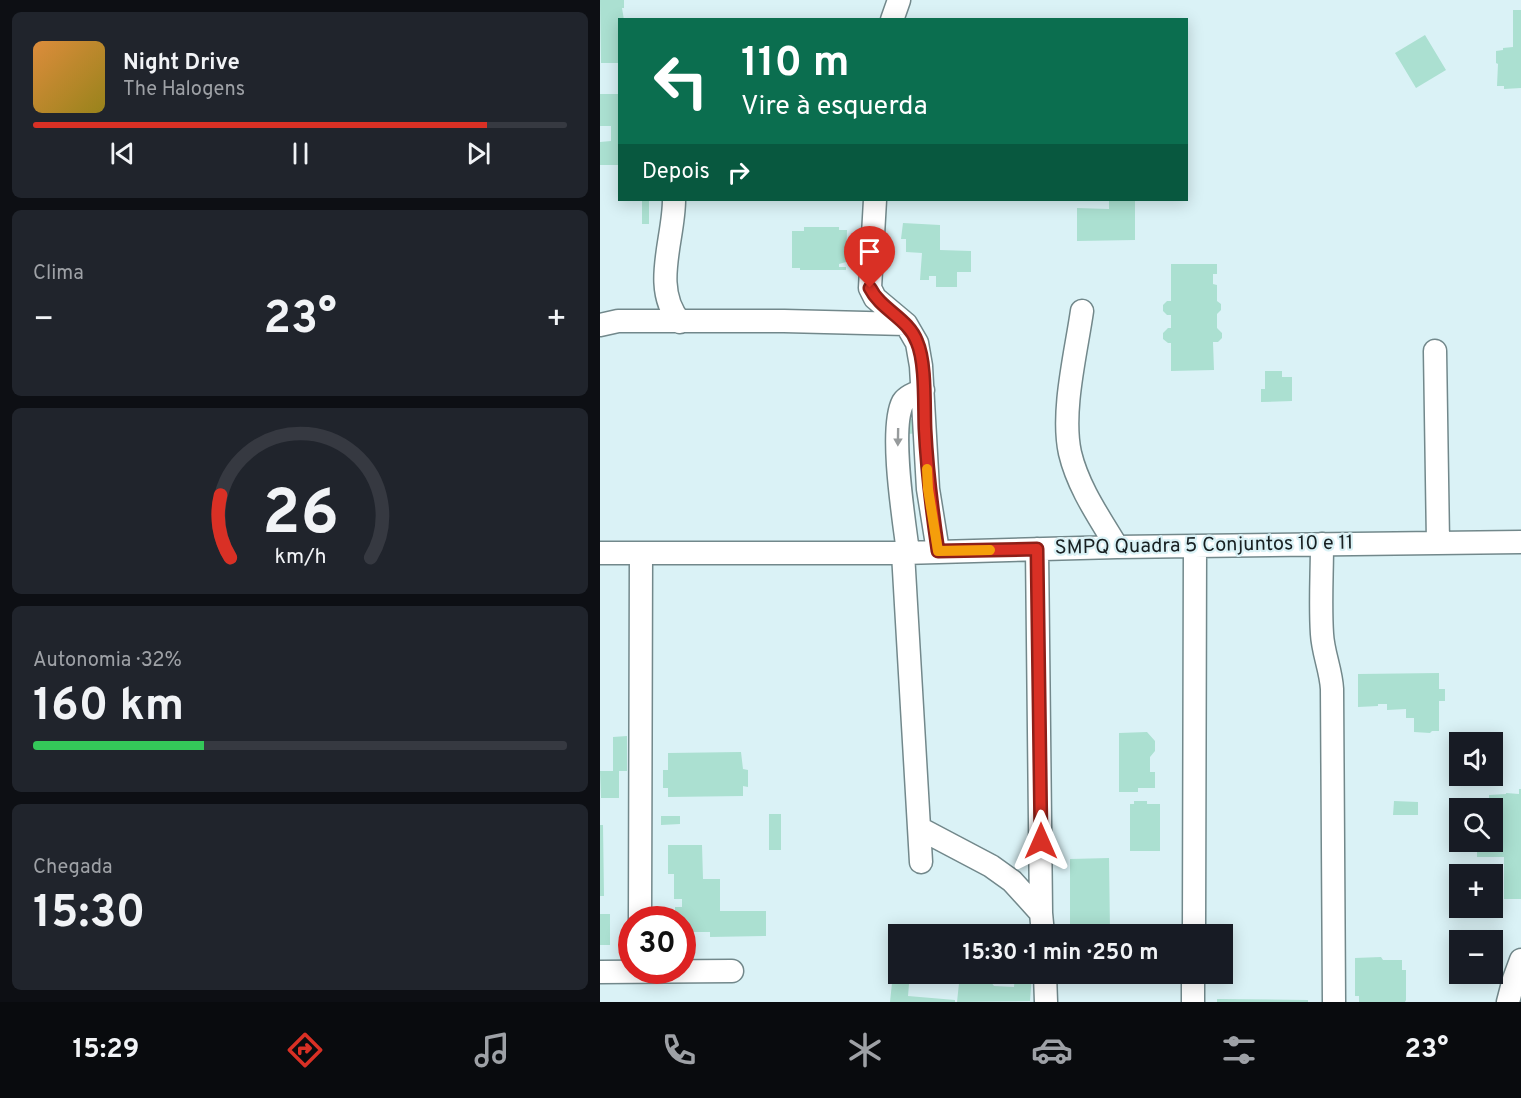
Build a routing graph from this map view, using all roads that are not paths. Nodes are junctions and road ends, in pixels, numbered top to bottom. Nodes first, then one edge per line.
1 (899, 0) edge
2 (893, 18) edge
3 (674, 201) edge
4 (874, 201) edge
5 (1082, 311) dead end
6 (680, 322) junction
7 (906, 324) junction
8 (600, 325) edge
9 (1435, 351) dead end
10 (923, 390) junction
11 (1438, 542) junction
12 (1521, 542) edge
13 (1322, 544) junction
14 (1118, 547) junction
15 (1195, 547) junction
16 (1037, 549) junction
17 (938, 551) junction
18 (640, 552) junction
19 (905, 552) junction
20 (600, 553) edge
21 (919, 828) junction
22 (921, 862) dead end
23 (640, 906) edge
24 (1042, 923) edge
25 (1194, 924) edge
26 (1521, 960) edge
27 (696, 971) edge
28 (732, 971) dead end
29 (600, 972) edge
30 (618, 972) edge
31 (1045, 984) edge
32 (1193, 984) edge
33 (1046, 1002) edge
34 (1193, 1002) edge
35 (1334, 1002) edge
36 (1508, 1002) edge

1 - 2 street
3 - 6 street
4 - 7 street
5 - 14 street
6 - 7 street
6 - 8 street
7 - 10 street
9 - 11 street
10 - 17 street
10 -> 19 street
11 - 12 street, SMPQ Quadra 5 Conjuntos 10 e 11
11 - 13 street, SMPQ Quadra 5 Conjuntos 10 e 11
13 - 15 street, SMPQ Quadra 5 Conjuntos 10 e 11
13 - 35 street
14 - 15 street, SMPQ Quadra 5 Conjuntos 10 e 11
14 - 16 street, SMPQ Quadra 5 Conjuntos 10 e 11
15 - 25 street
16 - 17 street, SMPQ Quadra 5 Conjuntos 10 e 11
16 - 24 street
17 - 19 street, SMPQ Quadra 5 Conjuntos 10 e 11
18 - 19 street, SMPQ Quadra 5 Conjuntos 10 e 11
18 - 20 street, SMPQ Quadra 5 Conjuntos 10 e 11
18 - 23 street
19 - 21 street
21 - 22 street
21 - 24 street
26 - 36 street
27 - 28 street
29 - 30 street
31 - 33 street
32 - 34 street

